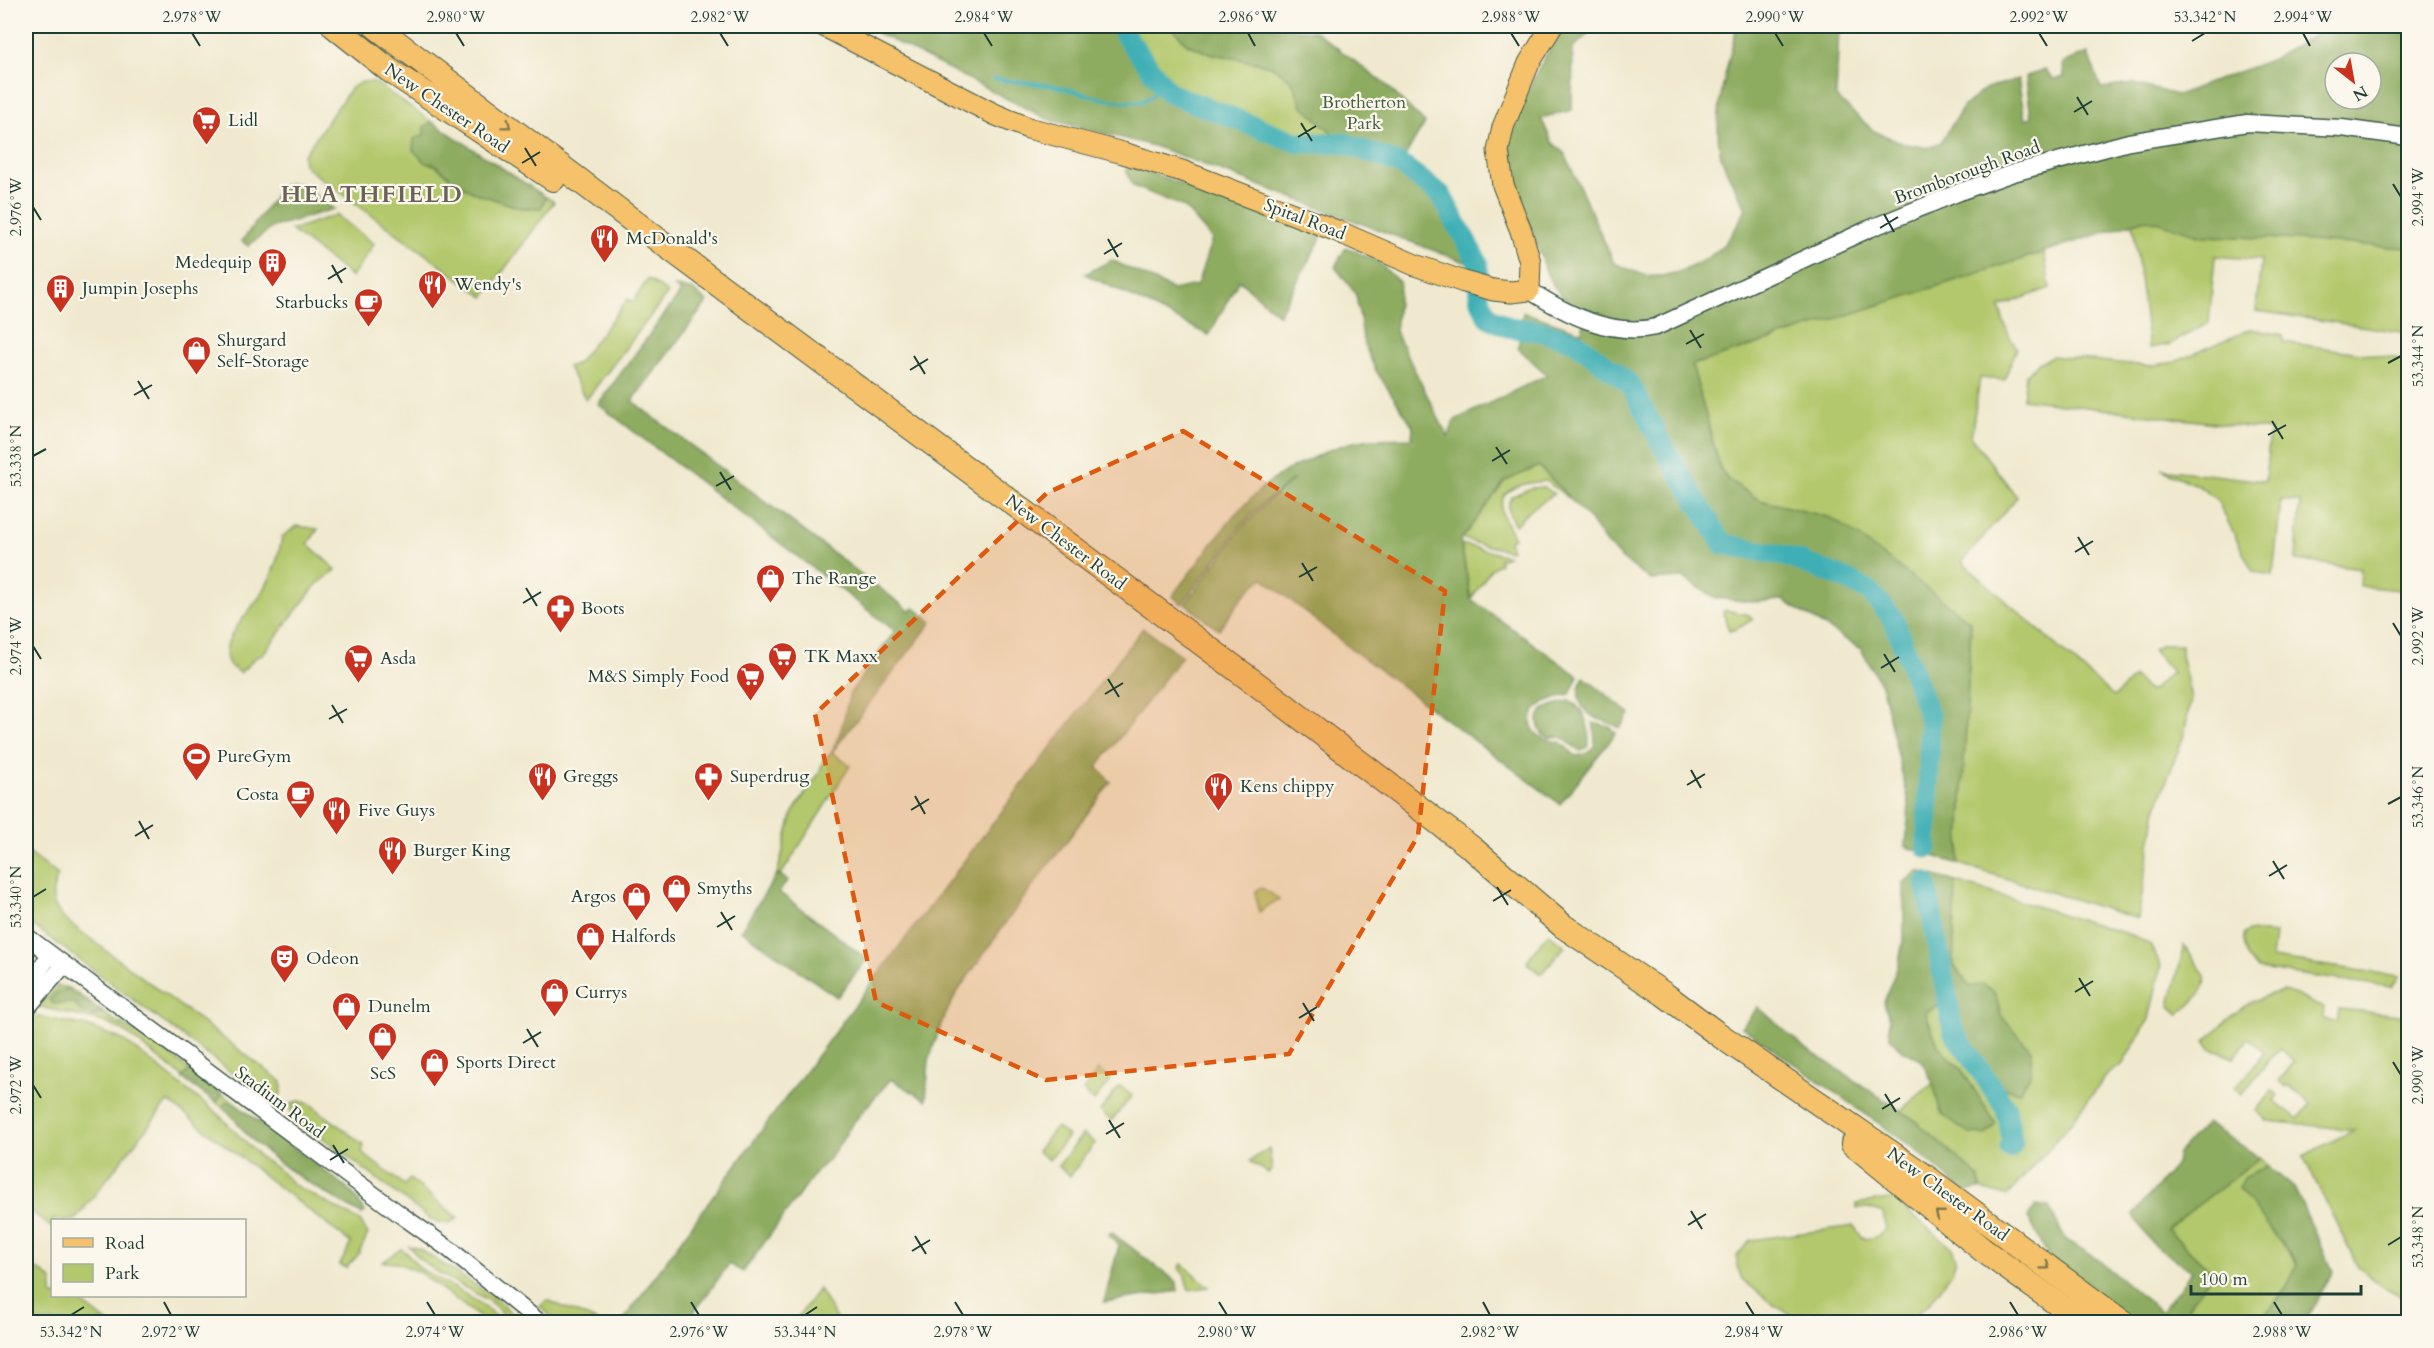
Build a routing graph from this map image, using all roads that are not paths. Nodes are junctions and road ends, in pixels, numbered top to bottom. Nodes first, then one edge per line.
1 (334, 26) edge
2 (376, 26) edge
3 (824, 26) edge
4 (1552, 26) edge
5 (356, 36) edge
6 (488, 136) junction
7 (2409, 138) edge
8 (657, 239) junction
9 (1529, 290) junction
10 (26, 936) edge
11 (57, 960) junction
12 (26, 988) edge
13 (26, 1009) edge
14 (1770, 1071) junction
15 (539, 1323) edge
16 (2083, 1323) edge
17 (2122, 1323) edge

1 - 5 highway, New Chester Road
2 - 6 highway
2 -> 8 highway, New Chester Road
3 - 9 main road, Spital Road
4 - 9 main road
5 - 6 highway, New Chester Road
6 - 8 highway, New Chester Road
7 - 9 street, Bromborough Road
8 - 14 highway, New Chester Road
10 - 11 street, Stadium Road
11 - 12 street
11 - 13 street
11 - 15 street, Stadium Road
16 -> 14 highway, New Chester Road
14 -> 17 highway, New Chester Road

